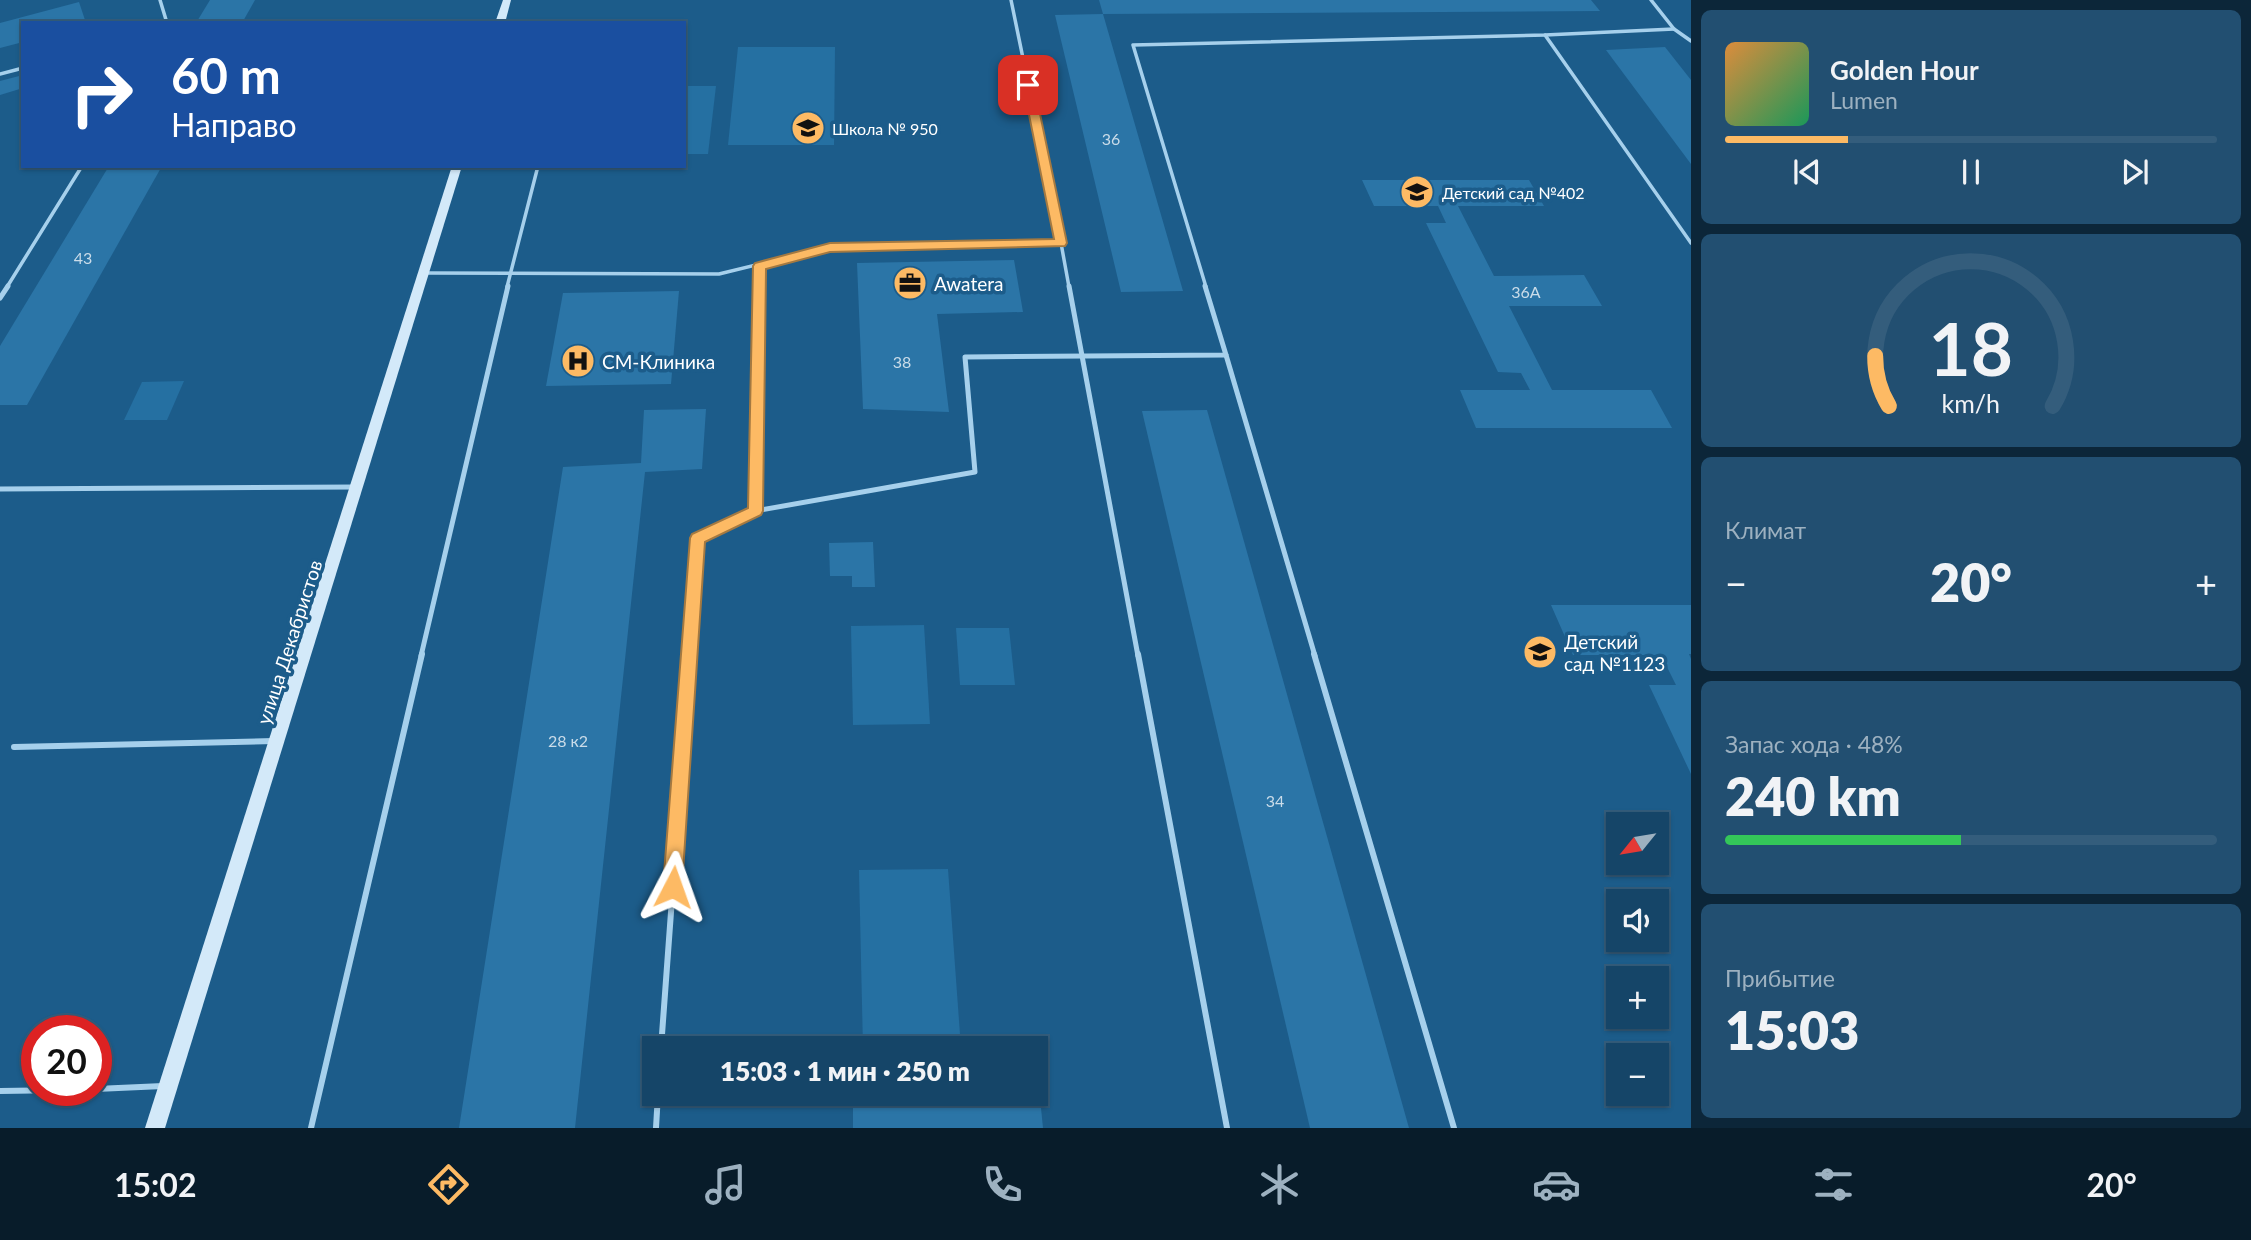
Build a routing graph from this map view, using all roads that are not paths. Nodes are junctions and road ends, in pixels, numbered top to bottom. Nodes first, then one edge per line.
1 (160, 0) edge
2 (507, 0) edge
3 (1011, 0) edge
4 (1651, 0) edge
5 (166, 21) edge
6 (501, 21) edge
7 (1674, 29) junction
8 (1545, 35) junction
9 (1691, 41) edge
10 (21, 69) edge
11 (0, 74) edge
12 (81, 168) edge
13 (456, 168) edge
14 (537, 168) edge
15 (1061, 243) junction
16 (1691, 243) edge
17 (760, 266) junction
18 (511, 271) junction
19 (426, 273) junction
20 (0, 298) edge
21 (1083, 355) junction
22 (1226, 355) junction
23 (358, 487) junction
24 (0, 489) edge
25 (755, 511) junction
26 (277, 741) junction
27 (14, 747) dead end
28 (662, 1036) edge
29 (168, 1086) junction
30 (112, 1088) edge
31 (0, 1091) edge
32 (21, 1091) edge
33 (657, 1106) edge
34 (155, 1128) edge
35 (311, 1128) edge
36 (656, 1128) edge
37 (1227, 1128) edge
38 (1454, 1128) edge

1 - 5 lane
2 - 6 main road
3 - 15 lane
4 - 7 lane
7 - 8 lane
7 - 9 lane
8 - 16 lane
8 - 22 lane
10 - 11 lane
12 - 20 lane
13 - 19 main road, улица Декабристов
14 - 18 lane
15 - 17 lane
15 - 21 lane
17 - 18 lane
17 - 25 lane
18 - 19 lane
18 - 35 lane
19 - 23 main road, улица Декабристов
21 - 22 lane
21 - 25 lane
21 - 37 lane
22 - 38 lane
23 - 24 lane
23 - 26 main road, улица Декабристов
25 - 28 lane
26 - 27 lane
26 - 29 main road, улица Декабристов
29 - 30 lane
29 - 34 main road, улица Декабристов
31 - 32 lane
33 - 36 lane

